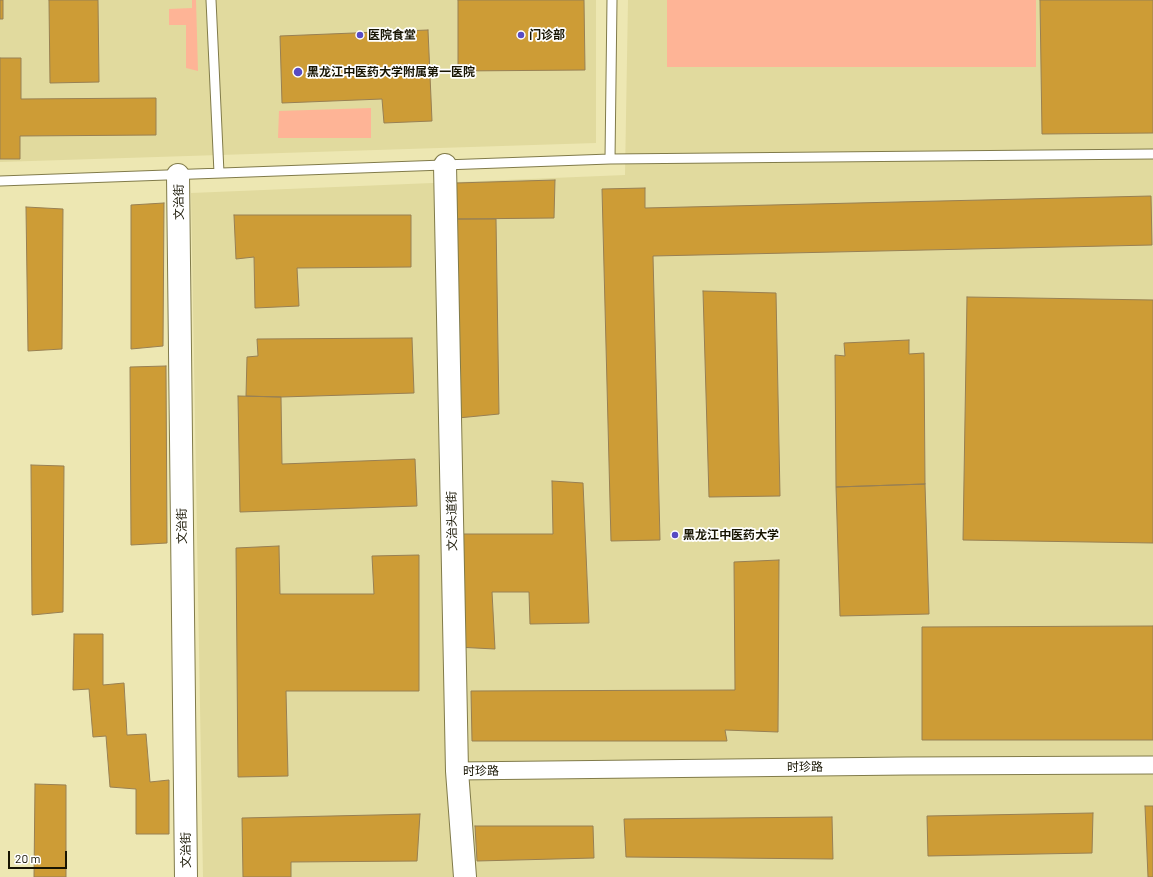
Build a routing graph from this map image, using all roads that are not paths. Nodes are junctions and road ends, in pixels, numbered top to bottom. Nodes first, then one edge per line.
1 (211, 0) edge
2 (612, 0) edge
3 (1153, 154) edge
4 (610, 159) junction
5 (445, 165) junction
6 (219, 173) junction
7 (178, 175) junction
8 (0, 181) edge
9 (1153, 765) edge
10 (457, 771) junction
11 (186, 877) edge
12 (465, 877) edge

1 - 6 lane
2 - 4 lane
3 - 4 lane
4 - 5 lane
5 - 6 lane
5 - 10 street, 文治头道街
6 - 7 lane
7 - 8 lane
7 - 11 street, 文治街
9 - 10 street, 时珍路
10 - 12 street, 文治头道街

